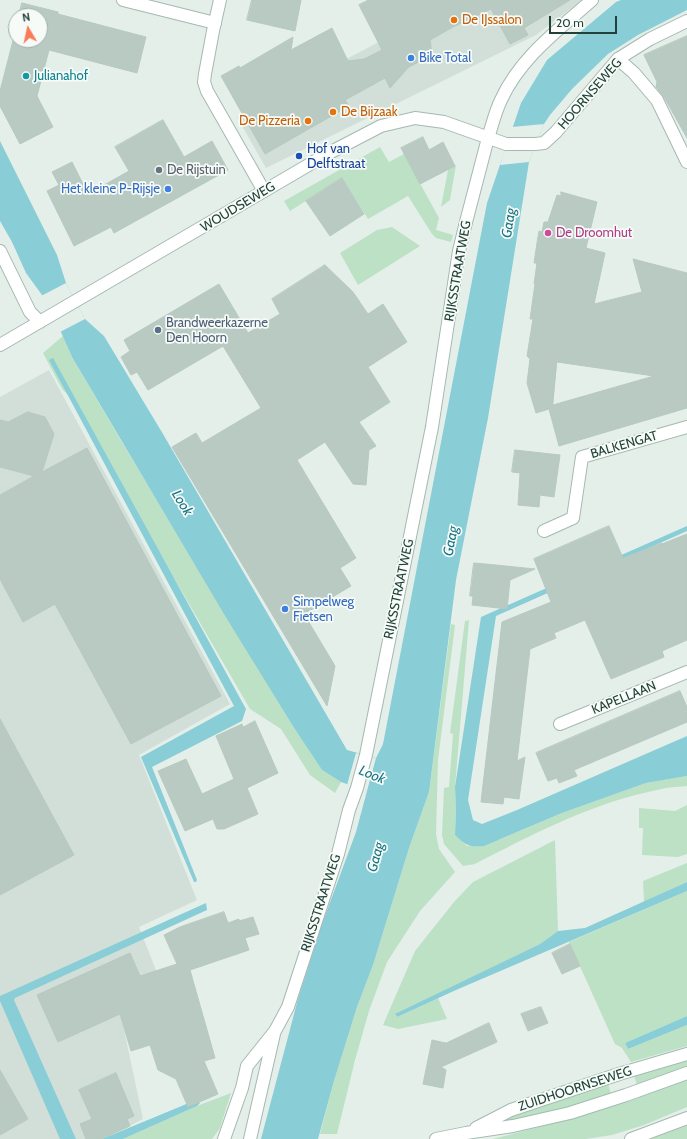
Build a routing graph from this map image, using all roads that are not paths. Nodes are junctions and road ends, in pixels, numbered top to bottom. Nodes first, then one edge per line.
1 (123, 0) edge
2 (220, 0) edge
3 (592, 0) edge
4 (687, 21) edge
5 (215, 23) junction
6 (618, 59) junction
7 (488, 138) junction
8 (687, 162) edge
9 (264, 191) junction
10 (0, 251) edge
11 (40, 322) junction
12 (0, 345) edge
13 (687, 427) edge
14 (544, 530) dead end
15 (687, 672) edge
16 (560, 724) dead end
17 (275, 1031) junction
18 (687, 1054) edge
19 (687, 1073) edge
20 (687, 1118) edge
21 (466, 1133) junction
22 (224, 1139) edge
23 (250, 1139) edge
24 (436, 1139) edge
25 (631, 1139) edge

1 - 5 street
2 - 5 street
3 - 7 street, RIJKSSTRAATWEG
4 - 6 street, HOORNSEWEG
5 - 9 street
6 - 7 street, HOORNSEWEG
6 - 8 street
7 - 9 street, WOUDSEWEG
7 - 17 street, RIJKSSTRAATWEG
9 - 11 street, WOUDSEWEG
10 - 11 street
11 - 12 street, WOUDSEWEG
13 - 14 street, BALKENGAT
15 - 16 street, KAPELLAAN
17 - 22 street, RIJKSSTRAATWEG
17 - 23 street, RIJKSSTRAATWEG
18 - 21 street, ZUIDHOORNSEWEG
19 - 21 street, ZUIDHOORNSEWEG
20 - 25 street
21 - 24 street, ZUIDHOORNSEWEG

